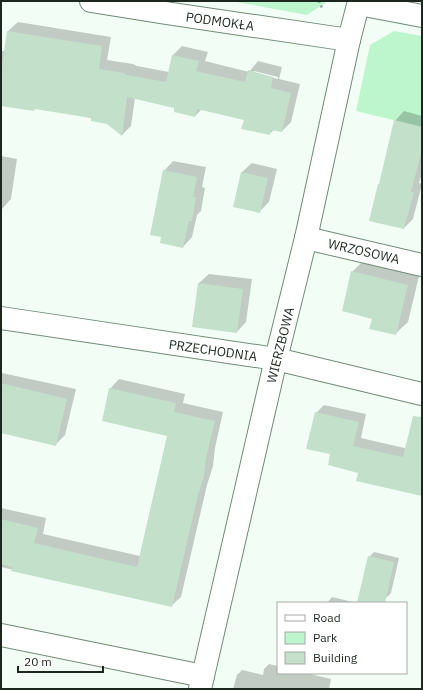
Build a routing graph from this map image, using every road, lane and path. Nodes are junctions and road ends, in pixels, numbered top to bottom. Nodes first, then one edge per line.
1 (91, 1) edge
2 (319, 1) edge
3 (359, 3) edge
4 (321, 5) dead end
5 (422, 16) edge
6 (349, 40) junction
7 (306, 238) junction
8 (422, 265) edge
9 (1, 318) edge
10 (276, 359) junction
11 (422, 394) edge
12 (1, 635) edge
13 (201, 683) edge

1 - 6 street, PODMOKŁA
2 - 4 path
3 - 5 street
3 - 6 street, WIERZBOWA
6 - 7 street, WIERZBOWA
7 - 8 street, WRZOSOWA
7 - 10 street, WIERZBOWA
9 - 10 street, PRZECHODNIA
10 - 11 street, PRZECHODNIA
10 - 13 street, WIERZBOWA
12 - 13 street

